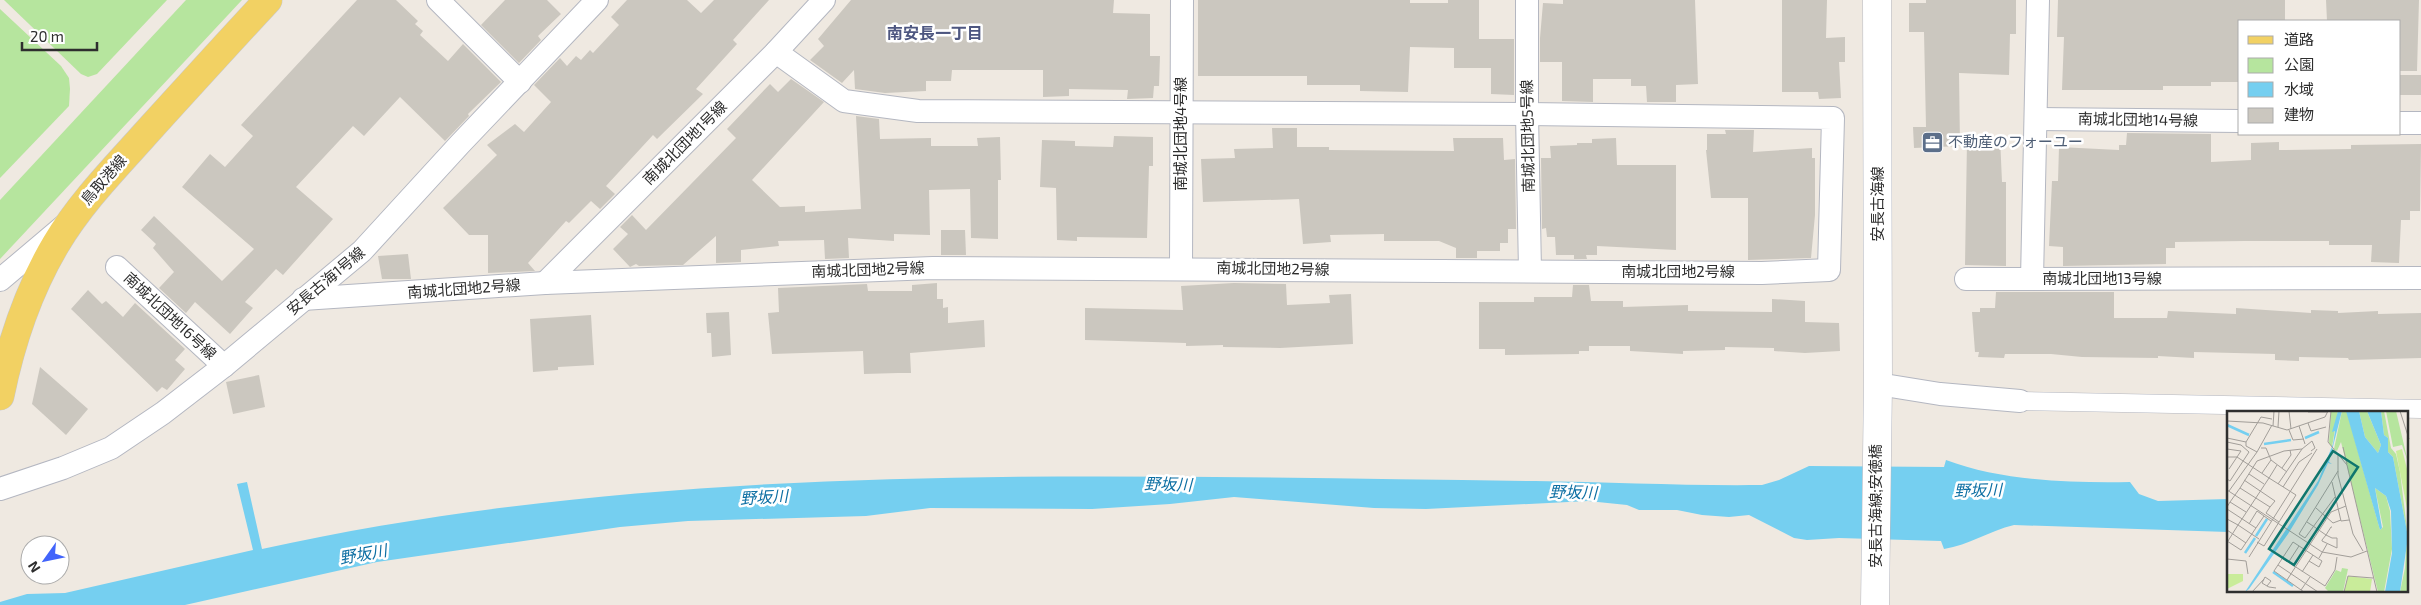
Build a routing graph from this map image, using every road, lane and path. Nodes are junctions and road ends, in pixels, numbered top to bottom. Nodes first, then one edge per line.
1 (268, 0) edge
2 (438, 0) edge
3 (598, 0) edge
4 (824, 0) edge
5 (1182, 0) edge
6 (1527, 0) edge
7 (1878, 0) edge
8 (2038, 0) edge
9 (776, 52) junction
10 (520, 82) junction
11 (1180, 113) junction
12 (1527, 114) junction
13 (2036, 119) junction
14 (2238, 121) edge
15 (2401, 123) edge
16 (2421, 123) edge
17 (72, 220) junction
18 (117, 267) dead end
19 (1181, 268) junction
20 (1530, 272) junction
21 (2421, 278) edge
22 (1966, 279) dead end
23 (2032, 279) junction
24 (0, 280) edge
25 (545, 283) junction
26 (304, 299) junction
27 (224, 366) junction
28 (0, 396) edge
29 (1877, 396) junction
30 (2020, 401) joint
31 (2421, 409) edge
32 (0, 489) edge
33 (1875, 605) edge

1 - 17 main road, 鳥取港線
2 - 10 street
3 - 10 street, 安長古海1号線
4 - 9 street, 南城北団地1号線
5 - 11 street, 南城北団地4号線
6 - 12 street, 南城北団地5号線
7 - 29 street, 安長古海線
8 - 13 street, 南城北団地13号線
9 - 11 street, 南城北団地2号線
9 - 25 street, 南城北団地1号線
10 - 26 street, 安長古海1号線
11 - 12 street, 南城北団地2号線
11 - 19 street, 南城北団地4号線
12 - 20 street, 南城北団地5号線
12 - 20 street, 南城北団地2号線
13 - 14 street, 南城北団地14号線
13 - 23 street, 南城北団地13号線
15 - 16 street
17 - 24 street
17 - 28 main road, 鳥取港線
18 - 27 street, 南城北団地16号線
19 - 20 street, 南城北団地2号線
19 - 25 street, 南城北団地2号線
21 - 23 street, 南城北団地13号線
22 - 23 street
25 - 26 street, 南城北団地2号線
26 - 27 street, 安長古海1号線
27 - 32 street, 安長古海1号線
29 - 30 street
29 - 33 street, 安長古海線;安徳橋
30 - 31 street

